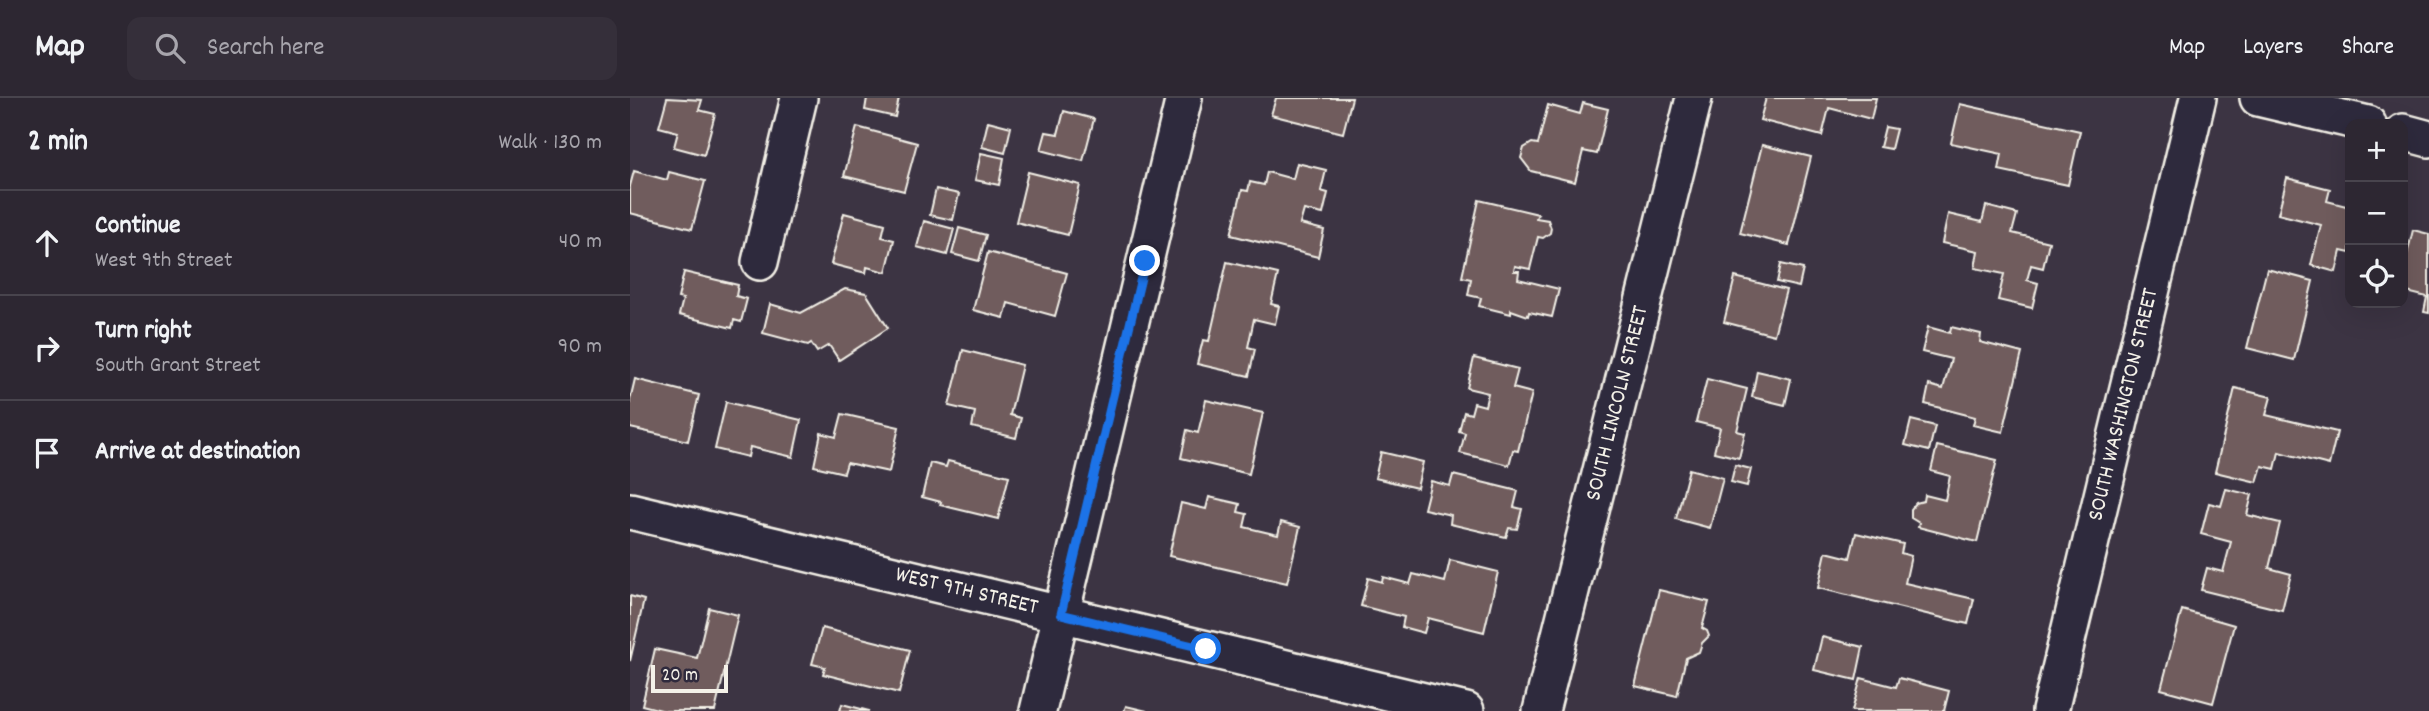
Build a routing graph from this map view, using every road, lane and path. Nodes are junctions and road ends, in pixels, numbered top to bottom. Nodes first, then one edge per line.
1 (799, 98) edge
2 (1184, 98) edge
3 (1694, 98) edge
4 (2198, 98) edge
5 (2258, 98) edge
6 (2347, 119) edge
7 (2408, 133) edge
8 (2429, 139) edge
9 (760, 262) dead end
10 (630, 511) edge
11 (1061, 614) junction
12 (1038, 711) edge
13 (1466, 711) edge
14 (1541, 711) edge
15 (2050, 711) edge

1 - 9 street
2 - 11 street
3 - 14 street, SOUTH LINCOLN STREET
4 - 15 street, SOUTH WASHINGTON STREET
5 - 6 street
7 - 8 street
10 - 11 street, WEST 9TH STREET
11 - 12 street
11 - 13 street, WEST 9TH STREET

